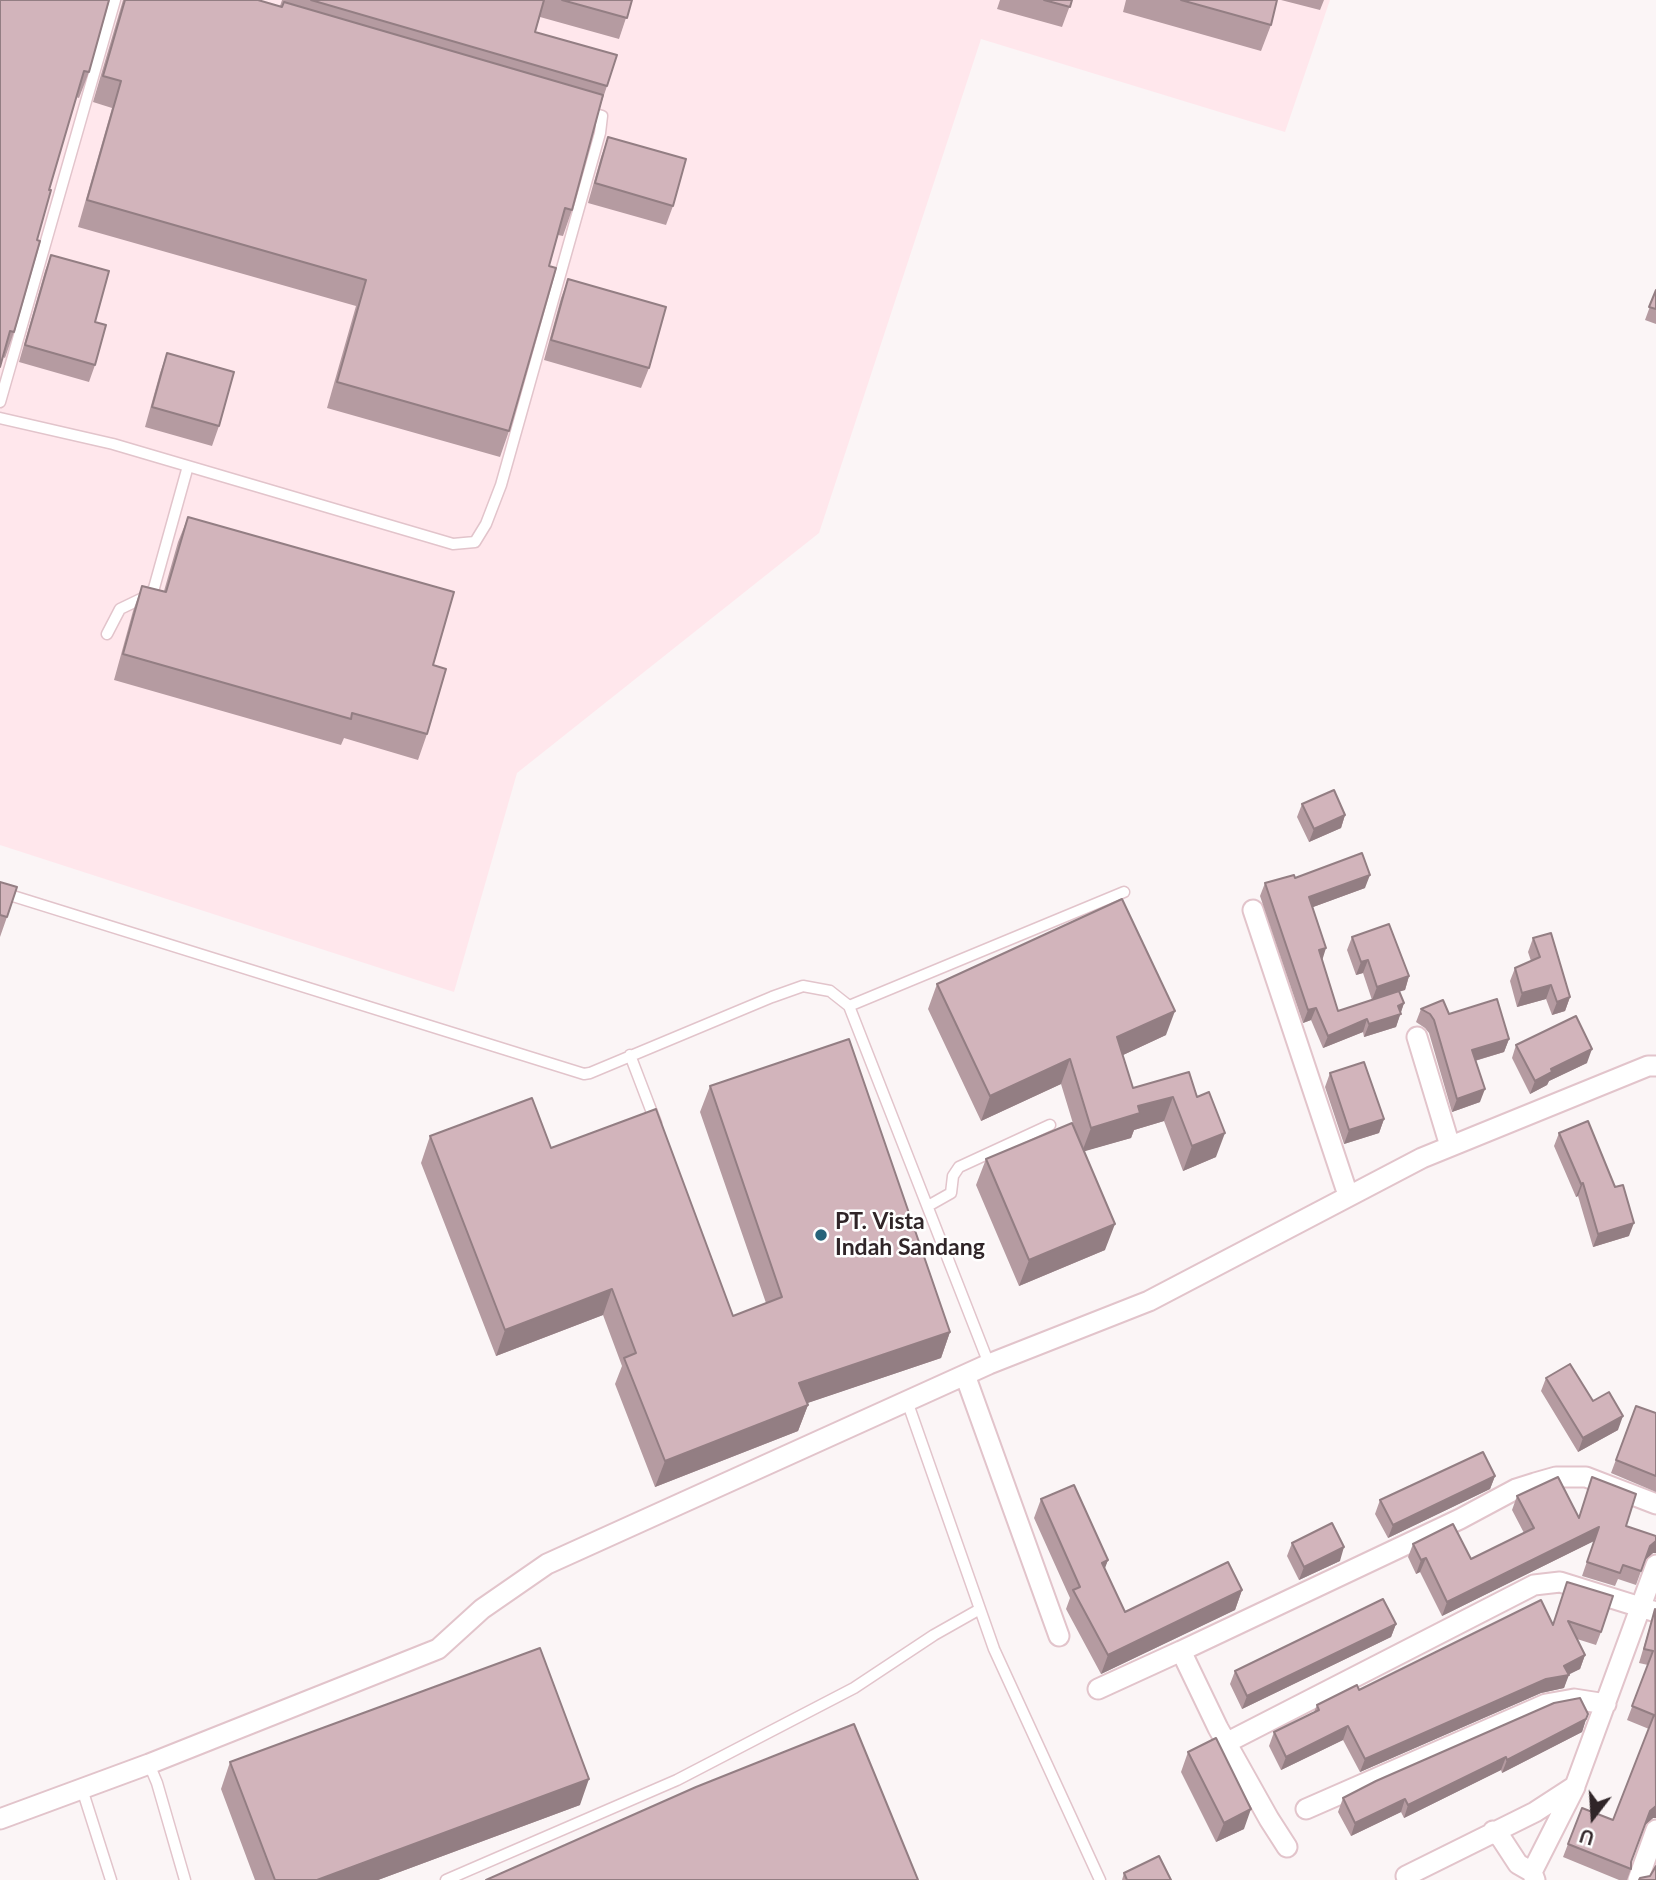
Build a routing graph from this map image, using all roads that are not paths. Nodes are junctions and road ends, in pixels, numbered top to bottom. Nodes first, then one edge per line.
1 (115, 0) edge
2 (573, 108) edge
3 (0, 402) edge
4 (0, 418) edge
5 (188, 466) junction
6 (107, 634) dead end
7 (0, 892) edge
8 (1124, 892) dead end
9 (1253, 910) dead end
10 (849, 1006) junction
11 (1417, 1037) dead end
12 (630, 1055) junction
13 (1656, 1066) edge
14 (1050, 1125) dead end
15 (658, 1127) edge
16 (1450, 1146) junction
17 (1348, 1195) junction
18 (928, 1206) junction
19 (989, 1364) junction
20 (965, 1375) junction
21 (907, 1401) junction
22 (1656, 1504) edge
23 (1656, 1565) edge
24 (980, 1609) junction
25 (1648, 1610) edge
26 (1059, 1636) dead end
27 (1181, 1651) junction
28 (1098, 1689) dead end
29 (1606, 1704) junction
30 (1226, 1743) junction
31 (149, 1764) junction
32 (1575, 1787) junction
33 (82, 1789) junction
34 (1306, 1809) dead end
35 (0, 1819) edge
36 (1656, 1830) edge
37 (1493, 1831) junction
38 (1287, 1847) dead end
39 (1406, 1876) dead end
40 (1534, 1876) edge
41 (111, 1880) edge
42 (185, 1880) edge
43 (446, 1880) edge
44 (1100, 1880) edge
45 (1637, 1880) edge

1 - 3 lane
2 - 5 lane
4 - 5 lane
5 - 6 lane
7 - 12 lane
8 - 10 lane
9 - 17 street
10 - 12 lane
10 - 18 lane
11 - 16 street
12 - 15 lane
13 - 16 street
14 - 18 lane
16 - 17 street
17 - 19 street
18 - 19 lane
19 - 20 street
20 - 21 street
20 - 26 street
21 - 24 lane
21 - 31 street
22 - 27 street
23 - 25 street
24 - 43 lane
24 - 44 lane
25 - 29 street
25 - 30 street
27 - 28 street
27 - 30 street
29 - 32 street
29 - 34 street
30 - 38 street
31 - 33 street
31 - 42 lane
32 - 37 street
32 - 40 street
33 - 35 street
33 - 41 lane
36 - 45 street
37 - 39 street
37 - 40 street

